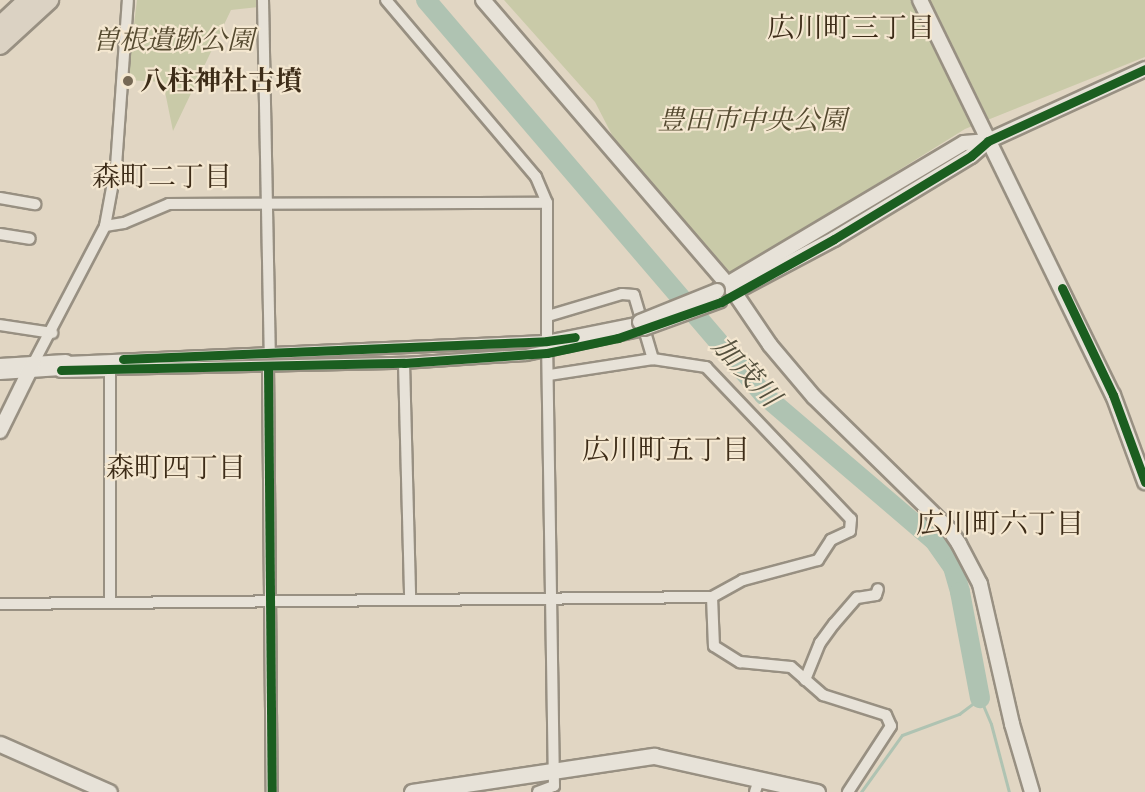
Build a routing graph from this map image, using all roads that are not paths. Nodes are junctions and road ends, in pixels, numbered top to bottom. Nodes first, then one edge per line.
1 (49, 0) edge
2 (128, 0) edge
3 (263, 0) edge
4 (386, 0) edge
5 (483, 0) edge
6 (920, 0) edge
7 (24, 1) edge
8 (0, 26) edge
9 (0, 45) edge
10 (1145, 69) edge
11 (988, 141) junction
12 (0, 198) edge
13 (267, 201) junction
14 (547, 202) junction
15 (35, 204) dead end
16 (105, 226) junction
17 (0, 234) edge
18 (30, 239) dead end
19 (724, 293) junction
20 (548, 316) junction
21 (0, 325) edge
22 (642, 326) joint
23 (52, 333) junction
24 (547, 347) junction
25 (270, 352) junction
26 (653, 359) junction
27 (404, 363) junction
28 (0, 366) edge
29 (64, 366) junction
30 (268, 366) junction
31 (32, 368) junction
32 (110, 369) junction
33 (0, 375) edge
34 (550, 375) junction
35 (0, 431) edge
36 (1145, 482) edge
37 (878, 589) dead end
38 (552, 597) junction
39 (712, 597) junction
40 (410, 600) junction
41 (269, 602) junction
42 (110, 603) junction
43 (0, 604) edge
44 (805, 680) junction
45 (0, 744) edge
46 (553, 769) junction
47 (757, 786) edge
48 (109, 792) edge
49 (272, 792) edge
50 (412, 792) edge
51 (538, 792) edge
52 (816, 792) edge
53 (848, 792) edge
54 (1032, 792) edge

1 - 9 highway
2 - 16 street
3 - 13 street
4 - 14 street
5 - 19 street
6 - 11 street
7 - 8 highway
10 - 11 street
11 - 19 street
11 - 36 street
12 - 15 street
13 - 14 street
13 - 16 street
13 - 25 street
14 - 20 street
16 - 23 street
17 - 18 street
19 - 22 street, bridge
19 - 54 street
20 - 24 street
20 - 26 street
21 - 23 street
22 - 24 street
23 - 31 street
24 - 25 street
24 - 27 street
24 - 34 street
25 - 29 street
26 - 34 street
26 - 39 street
27 - 30 street
27 - 40 street
28 - 31 street
29 - 31 street
29 - 32 street
30 - 32 street
30 - 41 street
31 - 33 street
31 - 35 street
32 - 42 street
34 - 38 street
37 - 44 street
38 - 39 street
38 - 40 street
38 - 46 street
39 - 44 street
40 - 41 street
41 - 42 street
41 - 49 street
42 - 43 street
44 - 53 street
45 - 48 main road
46 - 47 main road
46 - 50 main road
46 - 51 street
47 - 52 main road

